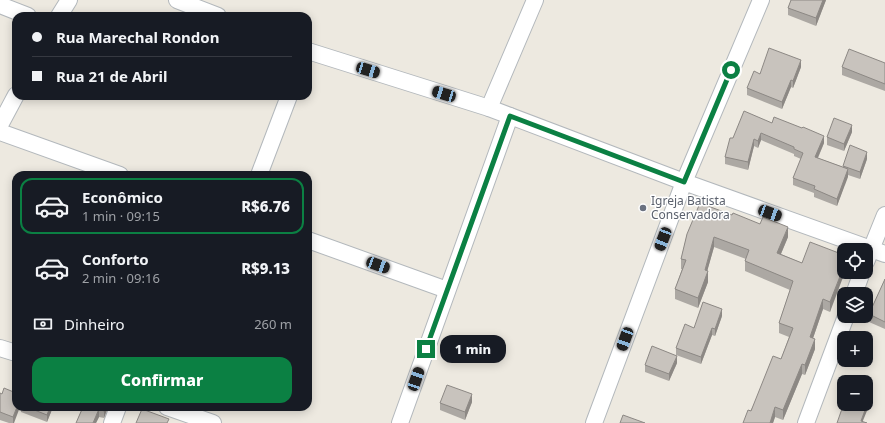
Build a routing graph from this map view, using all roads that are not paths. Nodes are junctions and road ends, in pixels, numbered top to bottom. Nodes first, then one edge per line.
1 (69, 0) edge
2 (177, 0) edge
3 (534, 0) edge
4 (761, 0) edge
5 (0, 5) edge
6 (18, 12) edge
7 (62, 12) edge
8 (208, 12) edge
9 (312, 52) edge
10 (13, 100) edge
11 (287, 100) edge
12 (489, 108) junction
13 (510, 116) junction
14 (0, 125) edge
15 (0, 132) edge
16 (109, 171) edge
17 (261, 171) edge
18 (684, 182) junction
19 (885, 215) edge
20 (312, 241) edge
21 (874, 255) edge
22 (447, 290) junction
23 (843, 323) edge
24 (0, 348) edge
25 (12, 352) edge
26 (116, 411) edge
27 (178, 411) edge
28 (112, 423) edge
29 (213, 423) edge
30 (400, 423) edge
31 (594, 423) edge
32 (806, 423) edge

1 - 7 street
2 - 8 street
3 - 12 street
4 - 18 street
5 - 6 street
9 - 12 street
10 - 14 street
11 - 17 street
12 - 13 street
13 - 18 street
13 - 22 street
15 - 16 street
18 - 21 street
18 - 31 street
19 - 21 street
20 - 22 street
22 - 30 street
23 - 32 street
24 - 25 street
26 - 28 street
27 - 29 street

